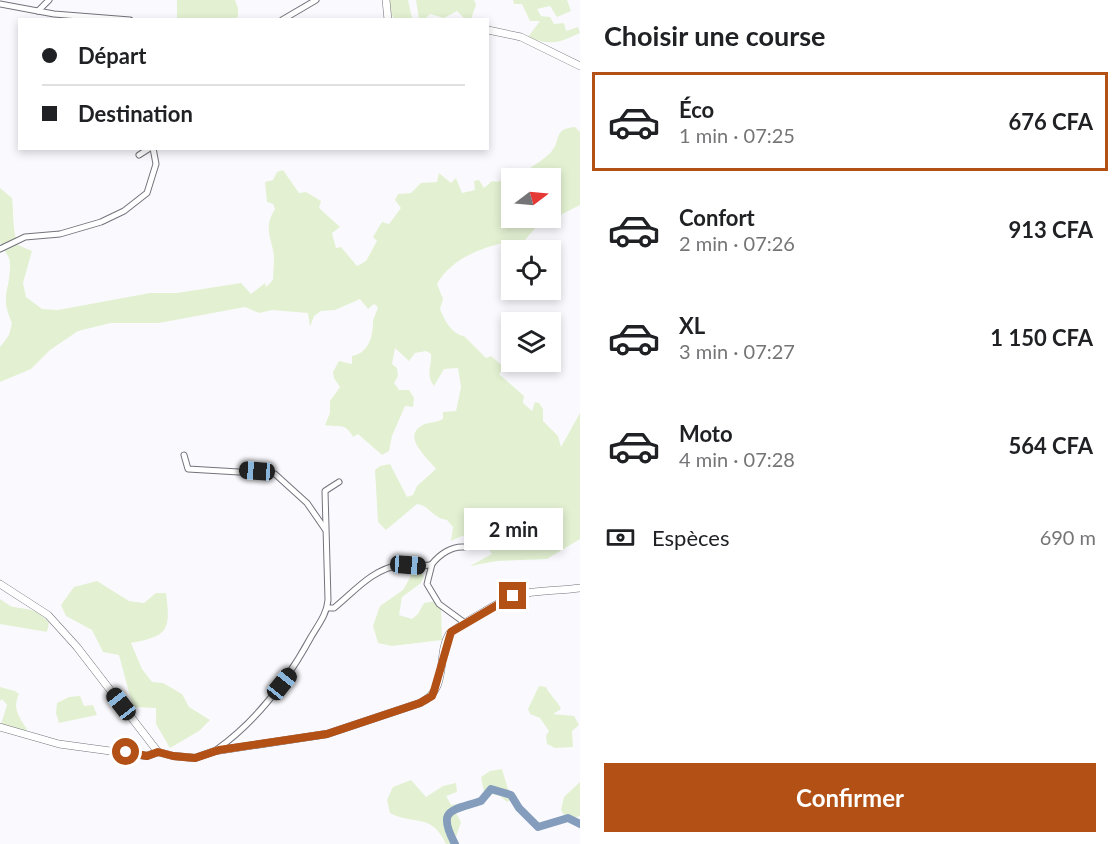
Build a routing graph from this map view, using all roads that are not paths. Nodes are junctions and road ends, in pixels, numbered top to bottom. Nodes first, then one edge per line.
1 (49, 0) edge
2 (316, 0) edge
3 (386, 0) edge
4 (0, 4) edge
5 (38, 11) junction
6 (110, 18) edge
7 (285, 18) edge
8 (388, 18) edge
9 (489, 30) edge
10 (580, 66) edge
11 (148, 150) edge
12 (152, 150) edge
13 (139, 155) dead end
14 (0, 249) edge
15 (184, 455) dead end
16 (339, 482) dead end
17 (326, 531) junction
18 (464, 547) dead end
19 (432, 564) junction
20 (0, 584) edge
21 (580, 588) edge
22 (327, 609) junction
23 (465, 623) junction
24 (0, 727) edge
25 (215, 751) junction
26 (158, 752) junction

1 - 5 street
2 - 7 street
3 - 8 street
4 - 5 street
5 - 6 street
9 - 10 street
11 - 13 street
12 - 14 street
15 - 17 street
16 - 17 street
17 - 22 street
18 - 19 street
19 - 22 street
19 - 23 street
20 - 26 street
21 - 23 street
22 - 25 street
23 - 25 street
24 - 26 street
25 - 26 street

